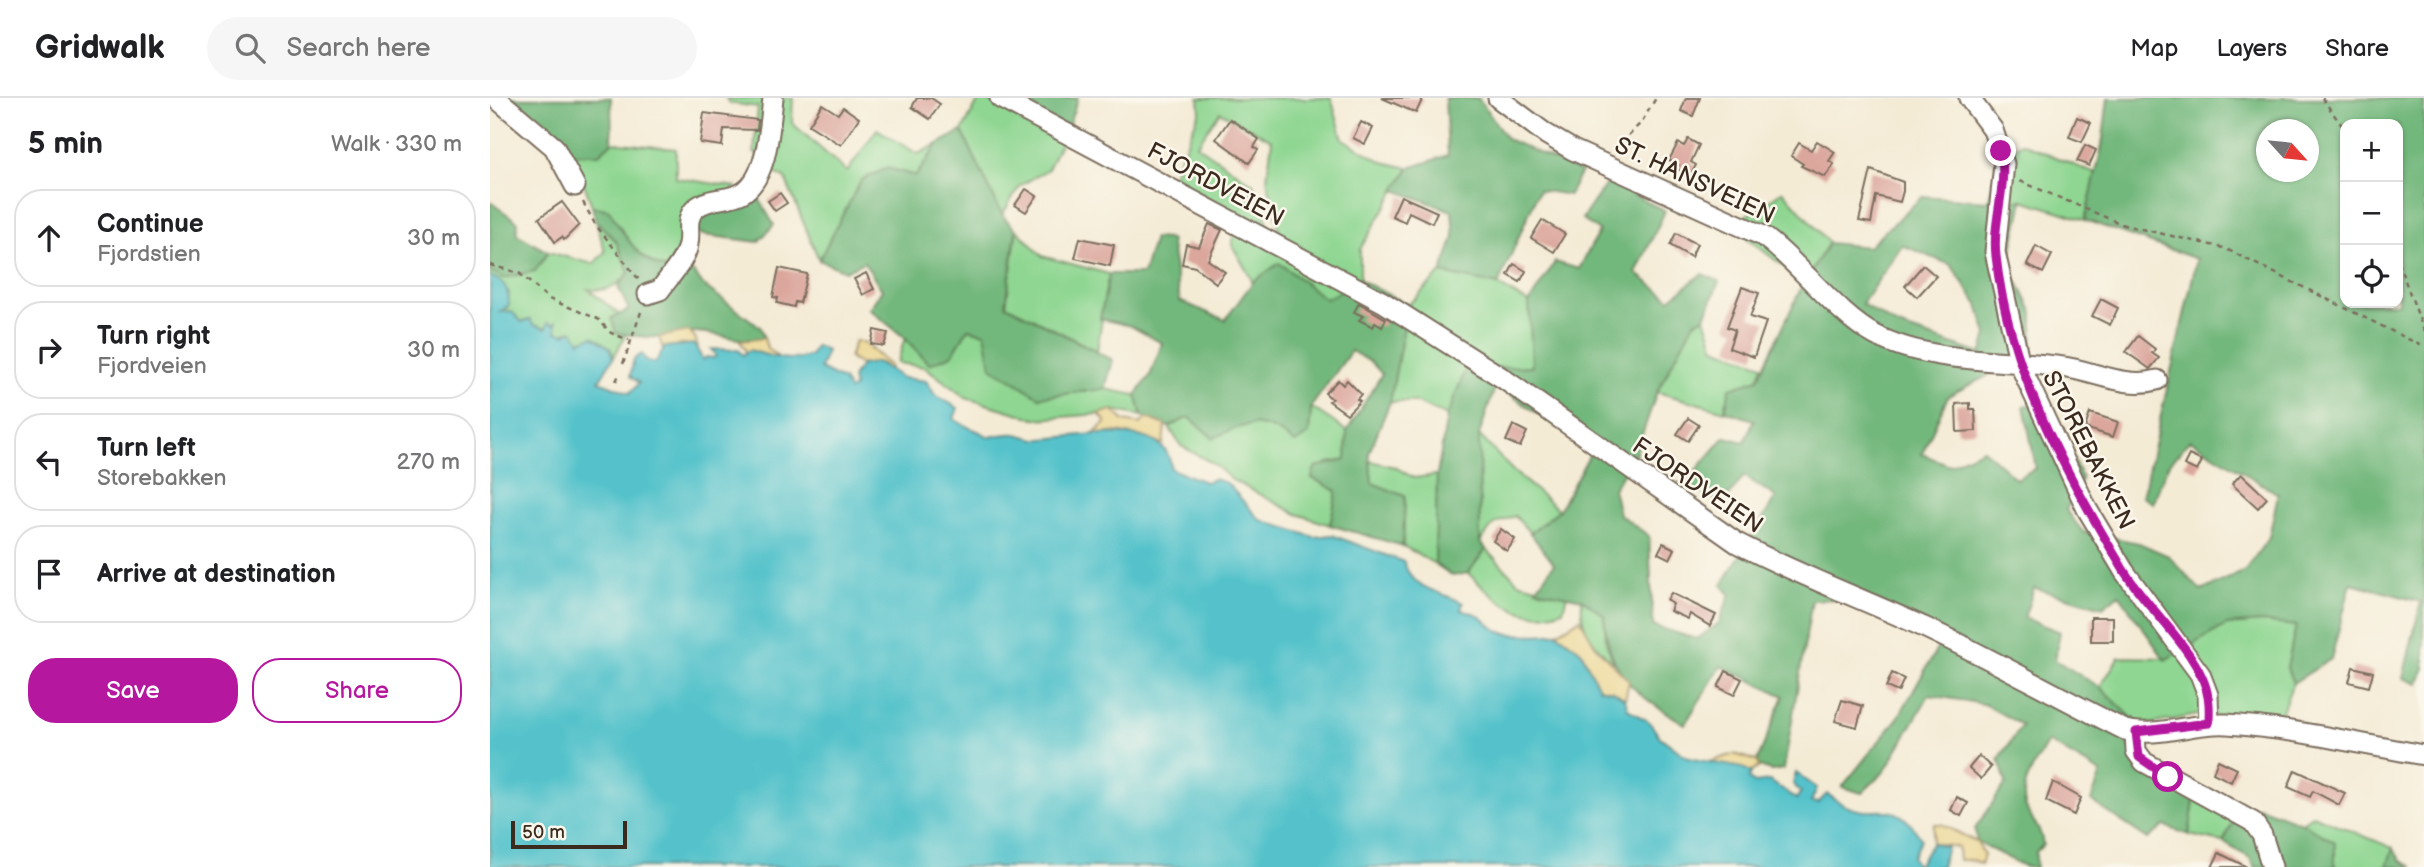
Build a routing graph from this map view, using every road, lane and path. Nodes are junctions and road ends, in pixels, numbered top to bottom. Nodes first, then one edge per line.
1 (495, 98) edge
2 (773, 98) edge
3 (1000, 98) edge
4 (1498, 98) edge
5 (1656, 98) edge
6 (1969, 98) edge
7 (2322, 98) edge
8 (2340, 123) edge
9 (1602, 164) junction
10 (2004, 175) junction
11 (575, 186) joint
12 (490, 265) edge
13 (2403, 275) edge
14 (648, 294) junction
15 (2424, 331) edge
16 (629, 340) junction
17 (2424, 347) edge
18 (623, 364) dead end
19 (2020, 365) junction
20 (620, 373) dead end
21 (2157, 380) dead end
22 (617, 382) dead end
23 (2209, 723) junction
24 (2136, 732) junction
25 (2424, 755) edge
26 (2272, 867) edge

1 - 11 street
2 - 14 street
3 - 24 street, FJORDVEIEN
4 - 9 street, ST. HANSVEIEN
5 - 9 path
6 - 10 street, STOREBAKKEN
7 - 8 path
9 - 19 street, ST. HANSVEIEN
10 - 17 path
10 - 19 street, STOREBAKKEN
11 - 14 path
12 - 16 path
13 - 15 path
14 - 16 path
16 - 18 path
19 - 21 street, ST. HANSVEIEN
19 - 23 street, STOREBAKKEN
20 - 22 path
23 - 24 street
23 - 25 street
24 - 26 street

